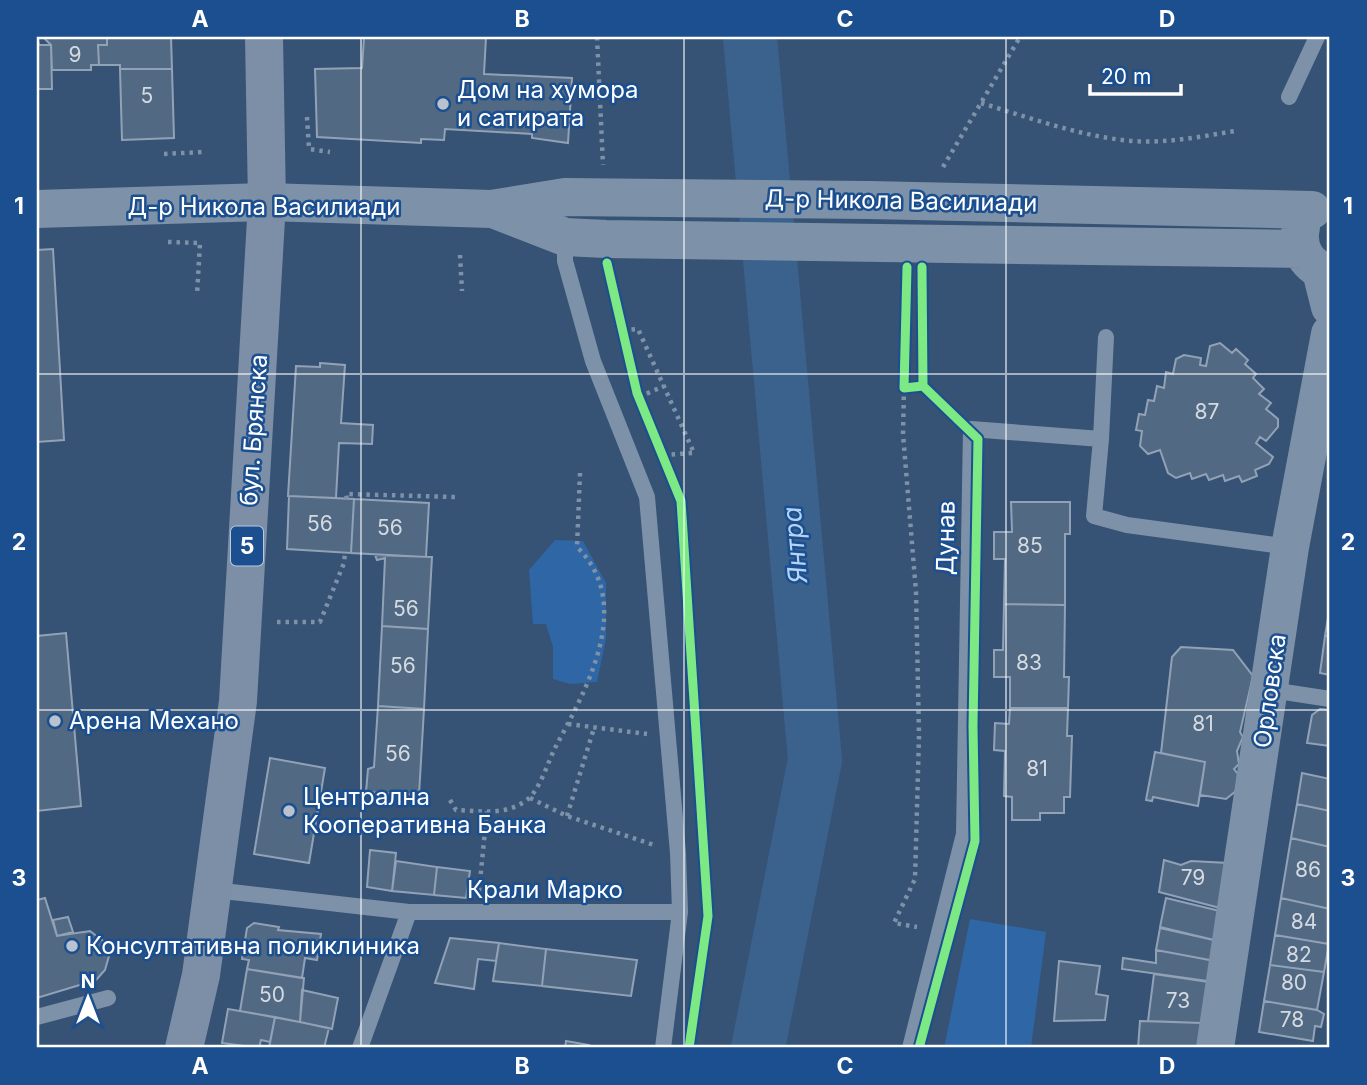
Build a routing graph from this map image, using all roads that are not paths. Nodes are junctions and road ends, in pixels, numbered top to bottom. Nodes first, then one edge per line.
1 (264, 37) edge
2 (1317, 37) edge
3 (1289, 97) dead end
4 (267, 202) junction
5 (1321, 206) edge
6 (37, 209) edge
7 (491, 209) junction
8 (565, 237) junction
9 (1321, 275) edge
10 (1330, 334) edge
11 (1106, 337) dead end
12 (1101, 439) junction
13 (1290, 547) junction
14 (1270, 690) junction
15 (1330, 699) edge
16 (214, 890) junction
17 (410, 912) junction
18 (680, 912) junction
19 (108, 998) dead end
20 (37, 1017) edge
21 (191, 1027) edge
22 (160, 1048) edge
23 (360, 1048) edge
24 (663, 1048) edge
25 (909, 1048) edge
26 (1215, 1048) edge

1 - 4 main road, бул. Брянска / 5
2 - 3 lane
4 - 6 street, Д-р Никола Василиади
4 - 7 street, Д-р Никола Василиади
4 - 16 main road, бул. Брянска / 5
5 - 7 street, Д-р Никола Василиади
5 - 9 street
7 - 8 street, Д-р Никола Василиади
8 - 9 street, Д-р Никола Василиади
8 - 18 lane
10 - 13 street, Орловска
11 - 12 lane
12 - 13 lane
12 - 25 lane, Дунав
13 - 14 street, Орловска
14 - 15 lane
14 - 26 street, Орловска
16 - 17 lane, Крали Марко
16 - 21 main road, бул. Брянска / 5
17 - 18 lane, Крали Марко
17 - 23 lane
18 - 24 lane
19 - 20 lane
21 - 22 main road, 5

